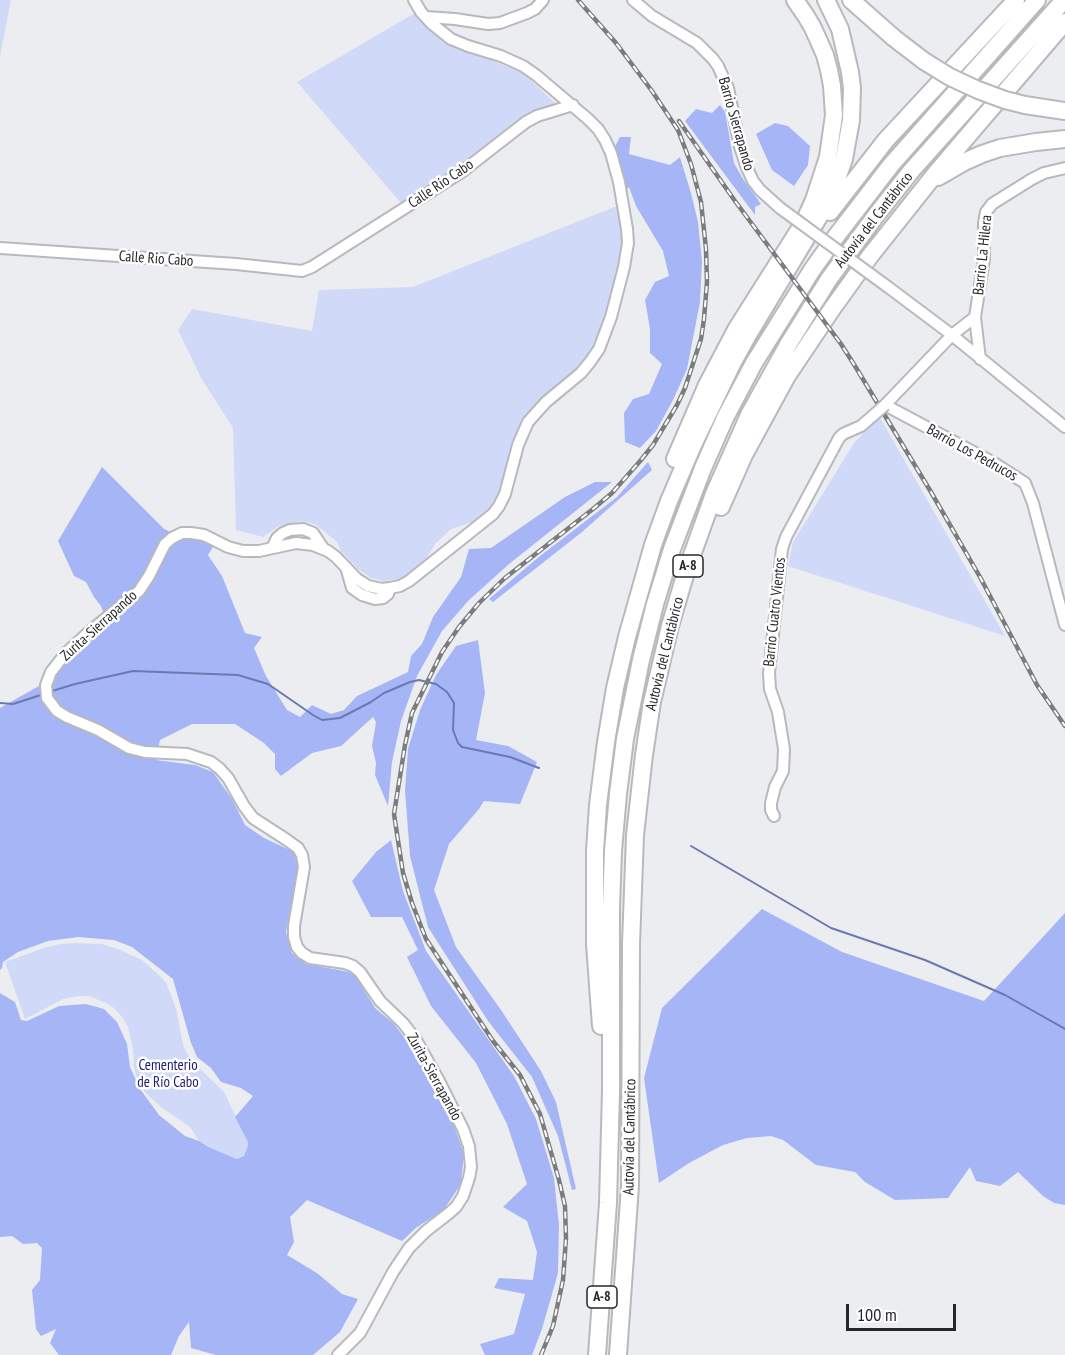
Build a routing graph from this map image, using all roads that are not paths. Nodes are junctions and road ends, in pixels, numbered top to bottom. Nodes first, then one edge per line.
1 (414, 0) edge
2 (543, 0) edge
3 (633, 0) edge
4 (795, 0) edge
5 (826, 0) edge
6 (851, 0) edge
7 (1016, 0) edge
8 (1037, 0) edge
9 (1064, 0) edge
10 (426, 17) junction
11 (1065, 22) edge
12 (573, 105) junction
13 (1065, 111) edge
14 (1065, 139) edge
15 (1065, 168) edge
16 (910, 205) junction
17 (0, 248) edge
18 (790, 266) junction
19 (312, 267) joint
20 (975, 317) junction
21 (952, 335) junction
22 (980, 358) junction
23 (885, 405) junction
24 (1065, 427) edge
25 (1065, 625) edge
26 (641, 778) junction
27 (598, 805) junction
28 (774, 816) dead end
29 (606, 1239) junction
30 (338, 1355) edge
31 (597, 1355) edge
32 (618, 1355) edge

1 - 10 street
2 - 10 street
3 - 21 street, Barrio Sierrapando, bridge
4 - 27 highway
5 - 18 highway
6 - 13 highway, bridge
7 - 18 highway
8 - 29 highway, Autovía del Cantábrico / A-8
9 - 26 highway, Autovía del Cantábrico / A-8
10 - 12 street
11 - 16 highway
12 - 19 street, Calle Río Cabo
12 - 30 street, Zurita-Sierrapando
14 - 16 highway
15 - 20 street, Barrio La Hilera
16 - 26 highway
17 - 19 street, Calle Rio Cabo
18 - 27 highway
20 - 21 street
20 - 22 street, Barrio La Hilera
21 - 22 street
21 - 23 street
22 - 24 street
23 - 25 street, Barrio Los Pedrucos
23 - 28 street, Barrio Cuatro Vientos, bridge
26 - 32 highway, Autovía del Cantábrico / A-8
27 - 29 highway
29 - 31 highway, Autovía del Cantábrico / A-8

